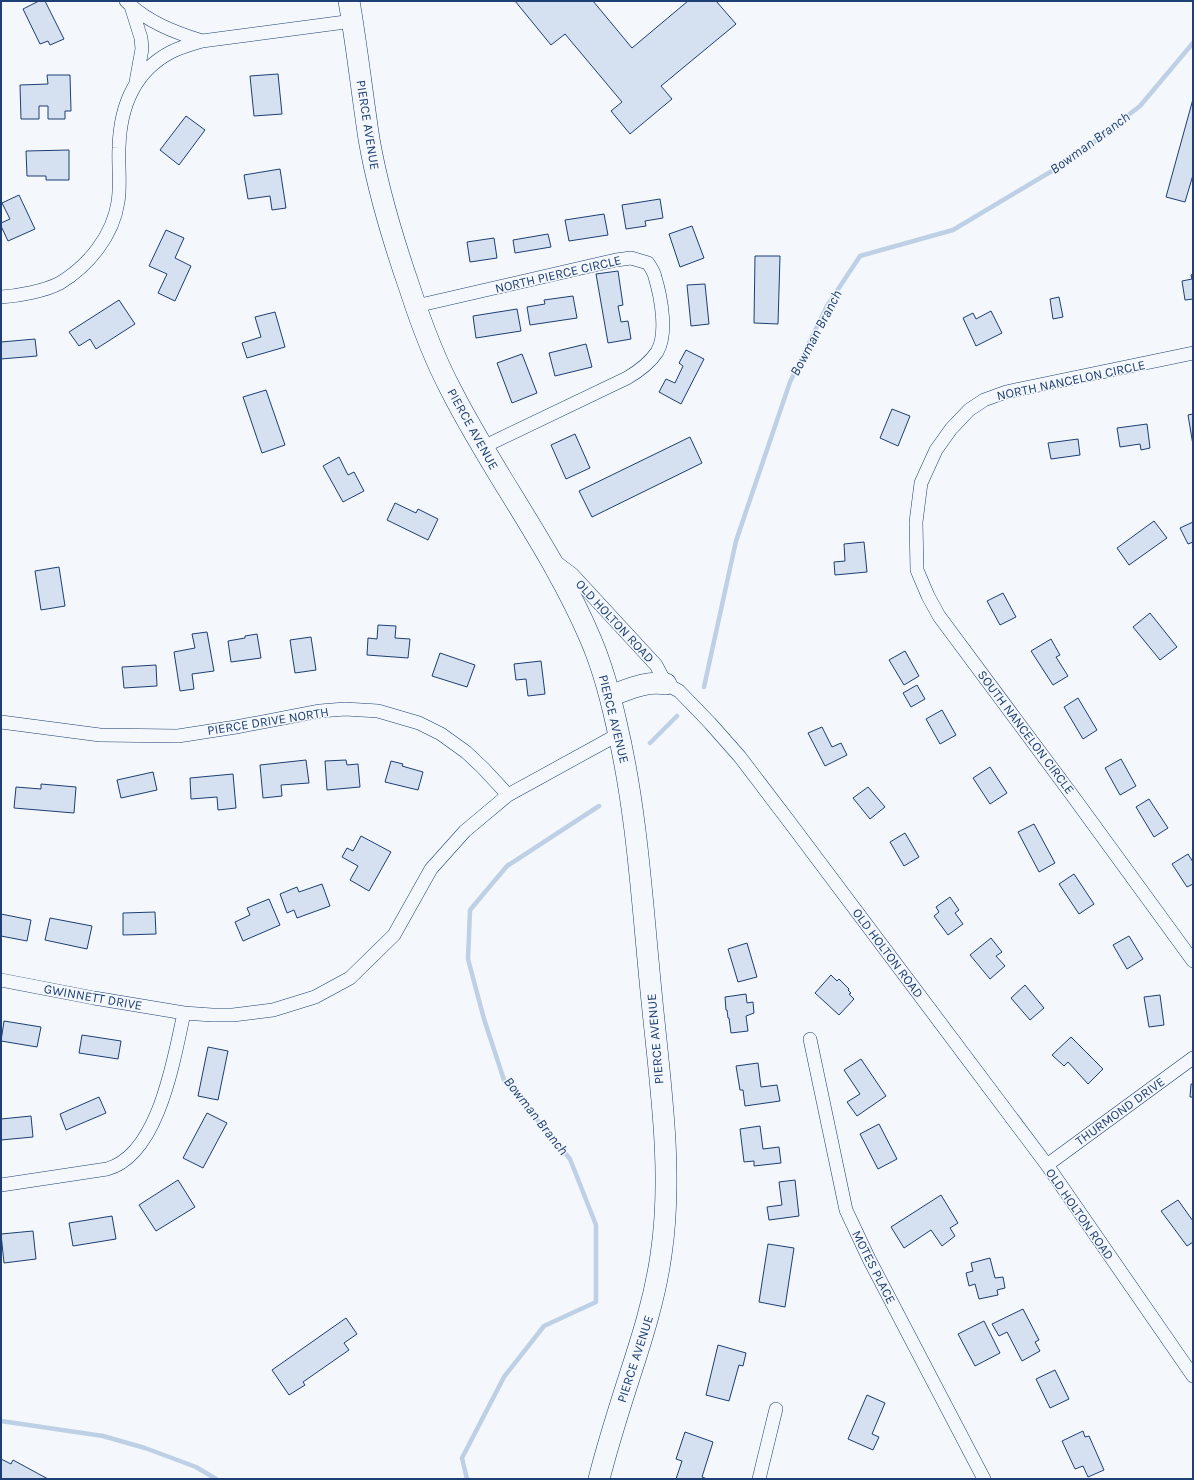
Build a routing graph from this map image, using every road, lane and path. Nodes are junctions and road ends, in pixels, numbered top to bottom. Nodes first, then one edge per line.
1 (129, 4) edge
2 (351, 11) edge
3 (202, 41) junction
4 (136, 82) junction
5 (1, 297) edge
6 (416, 306) junction
7 (1193, 353) edge
8 (483, 447) junction
9 (921, 483) joint
10 (551, 558) junction
11 (666, 684) junction
12 (610, 696) junction
13 (1, 722) edge
14 (619, 734) junction
15 (508, 795) junction
16 (1193, 961) edge
17 (1, 980) edge
18 (184, 1012) junction
19 (810, 1039) dead end
20 (1193, 1058) edge
21 (1047, 1165) junction
22 (1, 1185) edge
23 (1193, 1376) edge
24 (776, 1409) dead end
25 (980, 1478) edge
26 (599, 1479) edge
27 (759, 1479) edge

1 - 3 street
1 - 4 street
2 - 3 street
2 - 6 main road, PIERCE AVENUE
3 - 4 street
4 - 5 street
6 - 8 main road, PIERCE AVENUE
6 - 8 street, NORTH PIERCE CIRCLE
7 - 9 street, NORTH NANCELON CIRCLE
8 - 10 main road, PIERCE AVENUE
9 - 16 street, SOUTH NANCELON CIRCLE
10 - 11 street, OLD HOLTON ROAD
10 - 12 main road, PIERCE AVENUE
11 - 12 main road
11 - 21 street, OLD HOLTON ROAD
12 - 14 main road, PIERCE AVENUE
13 - 15 street, PIERCE DRIVE NORTH
14 - 15 street, GWINNETT DRIVE
14 - 26 main road, PIERCE AVENUE
15 - 18 street, GWINNETT DRIVE
17 - 18 street, GWINNETT DRIVE
18 - 22 street
19 - 25 street, MOTES PLACE
20 - 21 street, THURMOND DRIVE
21 - 23 street, OLD HOLTON ROAD
24 - 27 street

